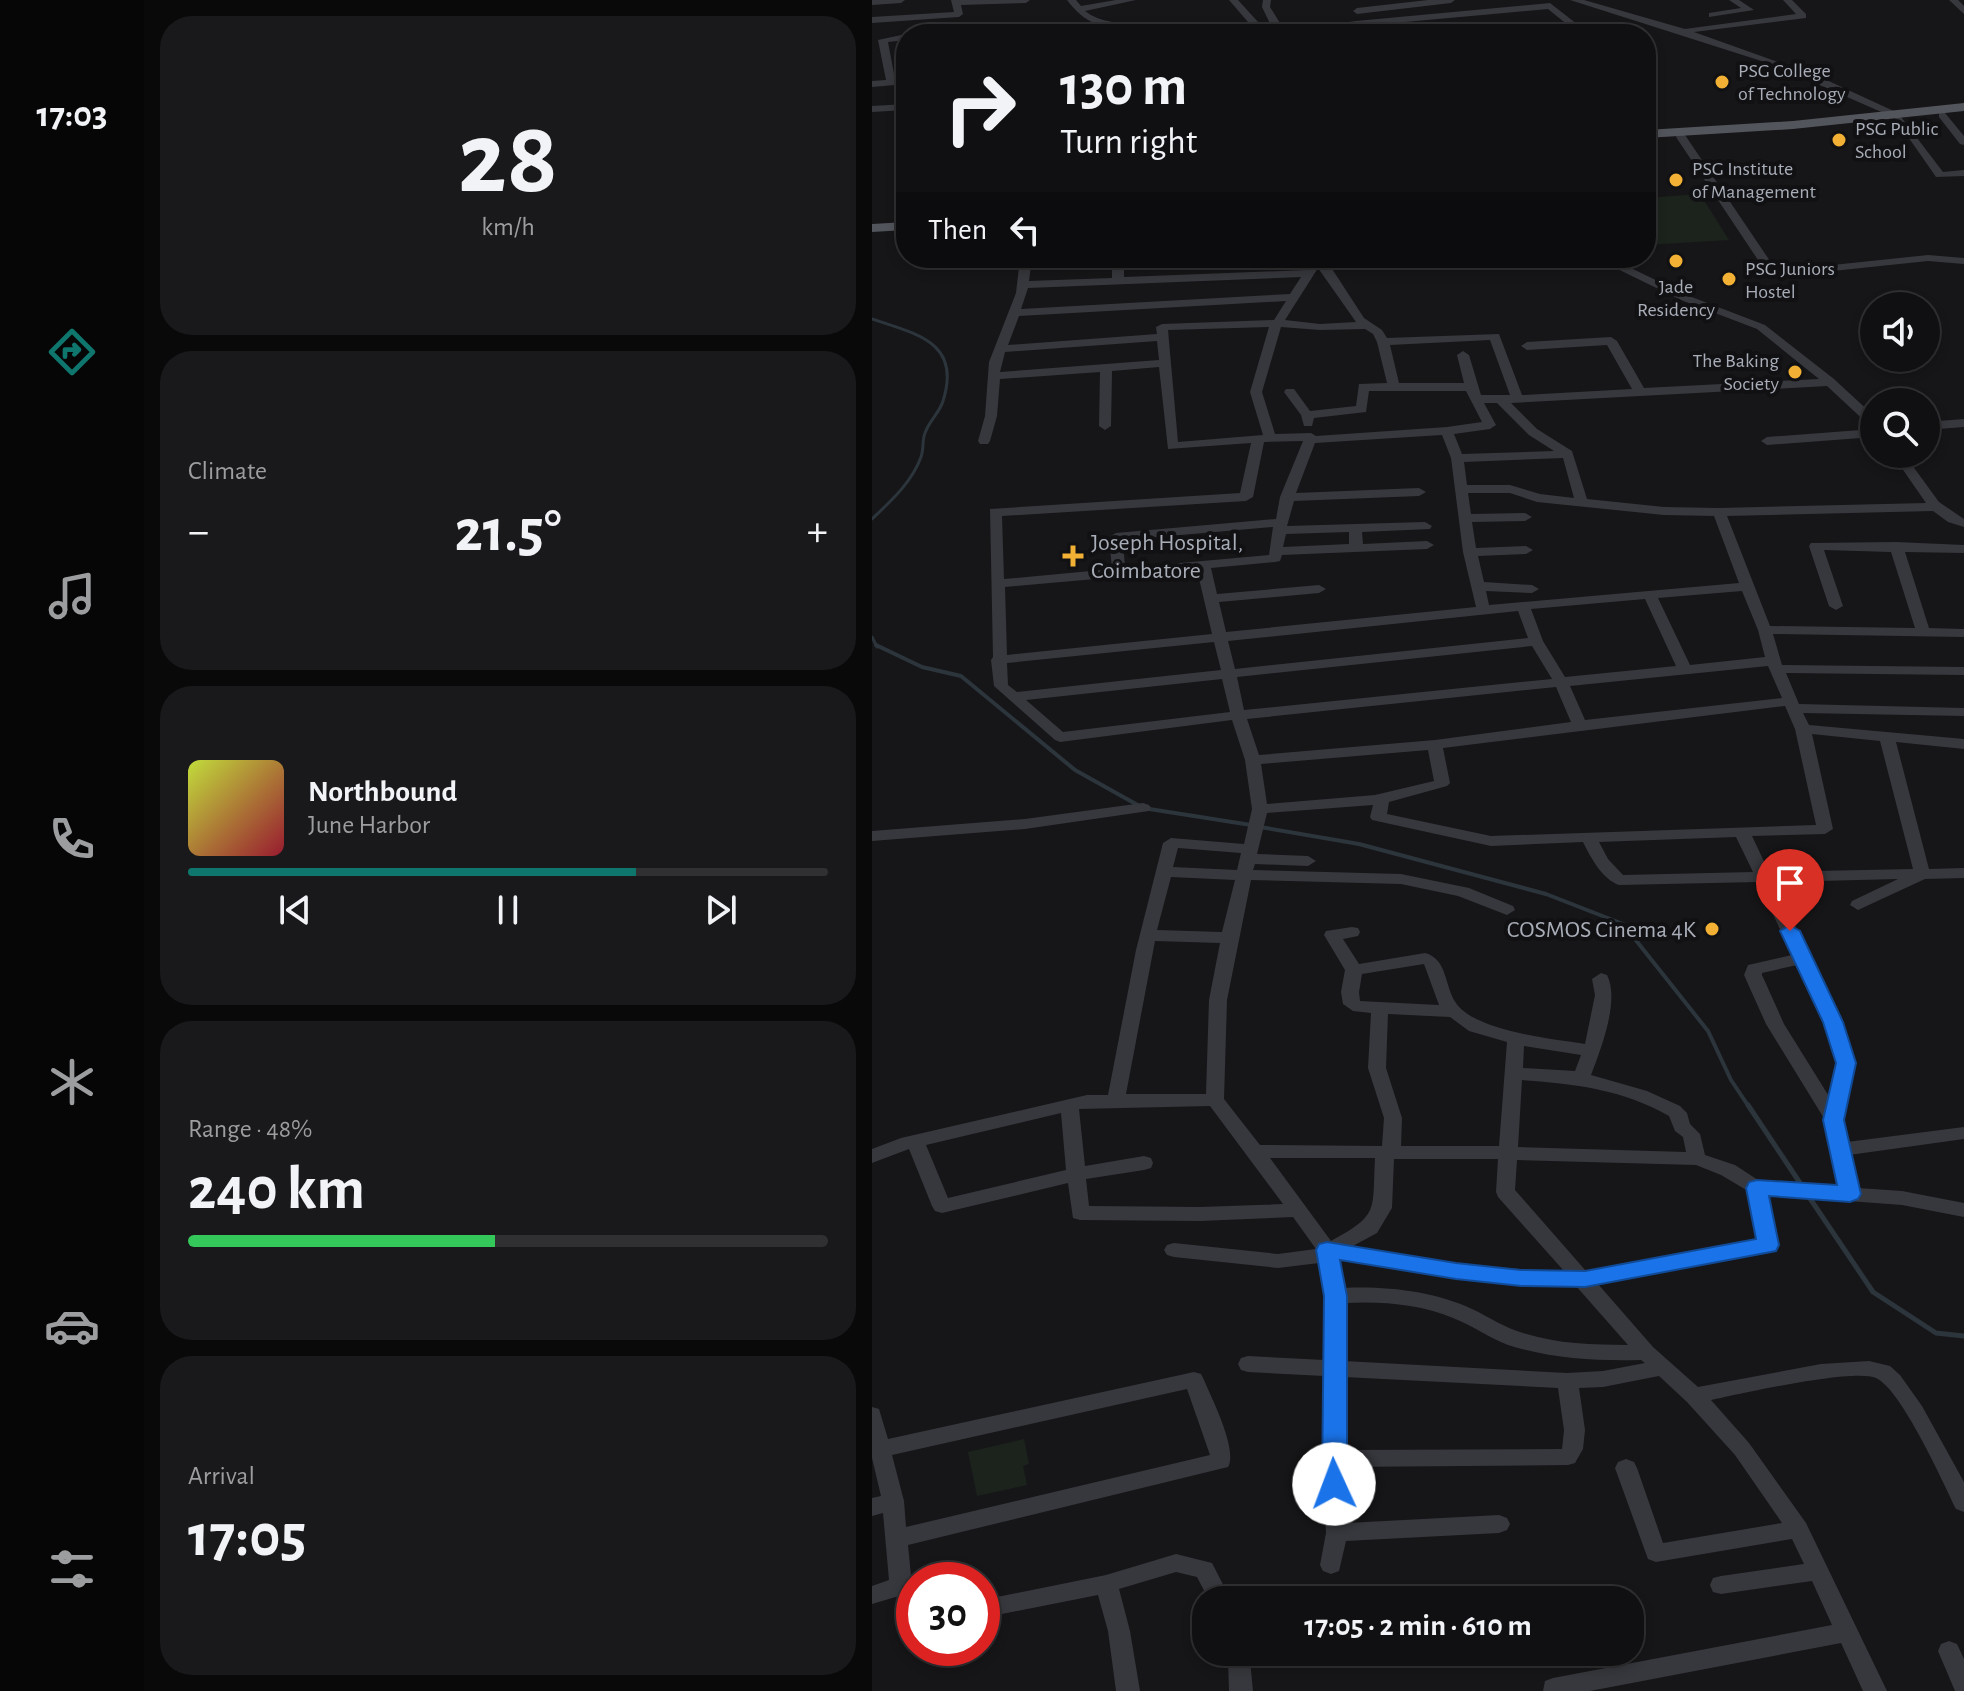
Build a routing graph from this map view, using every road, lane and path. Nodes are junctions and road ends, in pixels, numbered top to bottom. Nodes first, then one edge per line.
1 (901, 0) edge
2 (1026, 0) edge
3 (1071, 0) edge
4 (1267, 0) edge
5 (1355, 0) edge
6 (1451, 0) edge
7 (1574, 0) edge
8 (1733, 0) edge
9 (1787, 0) edge
10 (1953, 0) edge
11 (1130, 1) edge
12 (1233, 1) edge
13 (1247, 1) edge
14 (872, 2) edge
15 (955, 2) edge
16 (1078, 9) junction
17 (1357, 11) junction
18 (1964, 11) edge
19 (959, 14) junction
20 (872, 20) edge
21 (1274, 20) junction
22 (963, 24) edge
23 (1092, 24) edge
24 (1154, 24) edge
25 (1254, 24) joint
26 (1276, 24) edge
27 (1357, 24) edge
28 (1392, 24) edge
29 (1572, 24) edge
30 (1659, 24) junction
31 (1683, 30) junction
32 (896, 38) edge
33 (883, 40) junction
34 (872, 41) edge
35 (891, 82) junction
36 (896, 82) edge
37 (872, 84) edge
38 (896, 108) edge
39 (872, 109) edge
40 (1964, 110) edge
41 (1942, 115) junction
42 (1897, 117) junction
43 (1656, 136) edge
44 (1656, 137) edge
45 (1681, 137) junction
46 (1964, 142) edge
47 (1964, 173) edge
48 (896, 224) edge
49 (872, 225) edge
50 (1964, 261) edge
51 (1025, 268) edge
52 (1118, 268) edge
53 (1172, 268) edge
54 (1313, 268) edge
55 (1324, 268) edge
56 (1622, 268) edge
57 (1310, 273) junction
58 (1173, 279) junction
59 (1118, 280) junction
60 (1023, 285) junction
61 (1294, 297) junction
62 (1014, 313) junction
63 (1277, 323) junction
64 (1368, 325) junction
65 (1163, 337) junction
66 (1383, 342) junction
67 (1527, 346) dead end
68 (999, 349) junction
69 (1463, 355) dead end
70 (1166, 363) junction
71 (1106, 368) junction
72 (995, 376) junction
73 (1830, 382) junction
74 (1394, 387) junction
75 (1290, 392) dead end
76 (1473, 393) junction
77 (1640, 393) junction
78 (1500, 399) junction
79 (1517, 399) junction
80 (1860, 410) edge
81 (1307, 415) junction
82 (1522, 419) junction
83 (1964, 423) edge
84 (1490, 425) junction
85 (1940, 425) edge
86 (1105, 426) dead end
87 (1447, 431) junction
88 (1860, 434) edge
89 (1264, 438) junction
90 (1310, 438) junction
91 (984, 441) dead end
92 (1767, 441) dead end
93 (1568, 454) junction
94 (1457, 458) junction
95 (1908, 468) edge
96 (1461, 489) junction
97 (1419, 492) dead end
98 (1287, 497) junction
99 (1581, 501) junction
100 (1936, 507) junction
101 (1719, 512) junction
102 (1525, 517) dead end
103 (1466, 518) junction
104 (1960, 522) edge
105 (1279, 526) junction
106 (1425, 526) dead end
107 (1355, 528) junction
108 (1427, 545) dead end
109 (1896, 546) junction
110 (1356, 548) junction
111 (1964, 548) edge
112 (1526, 550) dead end
113 (1276, 551) junction
114 (1470, 552) junction
115 (1203, 565) junction
116 (1119, 573) junction
117 (997, 584) junction
118 (1478, 586) junction
119 (1747, 586) junction
120 (1319, 589) dead end
121 (1532, 589) dead end
122 (1649, 594) junction
123 (1211, 599) junction
124 (1523, 606) junction
125 (1836, 606) dead end
126 (1483, 608) junction
127 (1765, 630) junction
128 (1923, 632) junction
129 (1964, 633) edge
130 (1220, 636) junction
131 (1536, 641) junction
132 (998, 660) junction
133 (1775, 665) junction
134 (1684, 668) junction
135 (1964, 671) edge
136 (1229, 673) junction
137 (1561, 682) junction
138 (1014, 697) junction
139 (1792, 705) junction
140 (1964, 712) edge
141 (1238, 715) junction
142 (1580, 725) junction
143 (1803, 729) junction
144 (1887, 737) junction
145 (1964, 744) edge
146 (1435, 745) junction
147 (1253, 760) junction
148 (1382, 799) junction
149 (1143, 808) dead end
150 (1742, 832) junction
151 (872, 836) edge
152 (1589, 838) junction
153 (1251, 845) junction
154 (1308, 861) dead end
155 (1165, 872) junction
156 (1964, 873) edge
157 (1922, 874) junction
158 (1764, 877) junction
159 (1858, 905) dead end
160 (1507, 910) dead end
161 (1352, 932) dead end
162 (1148, 935) junction
163 (1229, 938) junction
164 (1803, 958) junction
165 (1354, 970) junction
166 (1601, 979) dead end
167 (1380, 1008) junction
168 (1450, 1010) junction
169 (1516, 1039) junction
170 (1592, 1051) junction
171 (1512, 1073) junction
172 (1581, 1078) junction
173 (1116, 1099) junction
174 (1215, 1100) junction
175 (1069, 1105) junction
176 (1834, 1120) junction
177 (1964, 1133) edge
178 (915, 1140) junction
179 (1839, 1150) junction
180 (1255, 1151) junction
181 (1388, 1153) junction
182 (1506, 1153) junction
183 (872, 1156) edge
184 (1697, 1159) junction
185 (1144, 1163) dead end
186 (1078, 1174) junction
187 (1757, 1188) junction
188 (1850, 1194) junction
189 (1298, 1210) junction
190 (1964, 1210) edge
191 (1174, 1250) dead end
192 (1327, 1250) junction
193 (1585, 1279) junction
194 (1335, 1296) junction
195 (1646, 1352) junction
196 (1248, 1364) dead end
197 (1333, 1367) junction
198 (1662, 1368) junction
199 (1567, 1381) junction
200 (1694, 1396) junction
201 (872, 1415) edge
202 (881, 1449) junction
203 (1333, 1459) junction
204 (1626, 1468) dead end
205 (1964, 1503) edge
206 (883, 1504) edge
207 (1499, 1524) dead end
208 (1798, 1529) junction
209 (1337, 1533) junction
210 (899, 1538) junction
211 (903, 1562) edge
212 (1331, 1565) dead end
213 (1819, 1571) junction
214 (1106, 1584) junction
215 (1721, 1585) dead end
216 (1213, 1586) edge
217 (896, 1591) edge
218 (872, 1595) edge
219 (1000, 1605) edge
220 (1848, 1632) junction
221 (1949, 1651) dead end
222 (1239, 1666) edge
223 (1964, 1686) edge
224 (1553, 1688) dead end
225 (1128, 1691) edge
226 (1241, 1691) edge
227 (1875, 1691) edge

1 - 14 street
2 - 15 street
3 - 16 street
4 - 21 street
5 - 17 street
6 - 17 street
7 - 30 street
8 - 30 street
9 - 31 street
10 - 18 street
11 - 16 street
11 - 24 street
12 - 13 street
12 - 25 street
15 - 19 street
16 - 23 street
17 - 27 street
19 - 20 street
19 - 22 street
21 - 25 street
21 - 26 street
28 - 29 street
30 - 31 street
31 - 42 street
32 - 33 street
33 - 34 street
33 - 35 street
35 - 36 street
35 - 37 street
38 - 39 street
40 - 41 main road
40 - 42 main road
41 - 42 main road
41 - 46 street
42 - 43 main road
42 - 45 main road
42 - 47 street
44 - 45 main road
45 - 50 street
48 - 49 main road
51 - 60 street
52 - 59 street
53 - 58 street
54 - 57 street
55 - 64 street
56 - 73 street
57 - 58 street
57 - 61 street
58 - 59 street
59 - 60 street
60 - 62 street
61 - 62 street
61 - 63 street
62 - 68 street
63 - 64 street
63 - 65 street
63 - 89 street
64 - 66 street
65 - 68 street
65 - 70 street
66 - 74 street
66 - 79 street
67 - 77 street
68 - 72 street
69 - 76 street
70 - 71 street
70 - 89 street
71 - 72 street
71 - 86 street
72 - 91 street
73 - 77 street
73 - 80 street
74 - 76 street
74 - 81 street
75 - 81 street
76 - 78 street
76 - 84 street
77 - 79 street
78 - 79 street
78 - 82 street
81 - 90 street
82 - 84 street
82 - 93 street
83 - 85 street
84 - 87 street
87 - 90 street
87 - 94 street
88 - 92 street
89 - 90 street
89 - 117 street
90 - 98 street
93 - 94 street
93 - 99 street
94 - 96 street
95 - 100 street
96 - 99 street
96 - 103 street
97 - 98 street
98 - 105 street
99 - 101 street
100 - 101 street
100 - 104 street
101 - 119 street
102 - 103 street
103 - 114 street
104 - 111 street
105 - 107 street
105 - 113 street
105 - 116 street
106 - 107 street
107 - 110 street
108 - 110 street
109 - 111 street
109 - 125 street
109 - 128 street
110 - 113 street
112 - 114 street
113 - 115 street
114 - 118 street
115 - 116 street
115 - 123 street
116 - 117 street
117 - 132 street
118 - 121 street
118 - 126 street
119 - 122 street
119 - 127 street
120 - 123 street
122 - 124 street
122 - 134 street
123 - 130 street
124 - 126 street
124 - 131 street
126 - 130 street
127 - 128 street
127 - 133 street
128 - 129 street
130 - 132 street
130 - 136 street
131 - 136 street
131 - 137 street
132 - 138 street
133 - 134 street
133 - 135 street
133 - 139 street
134 - 137 street
136 - 138 street
136 - 141 street
137 - 141 street
137 - 142 street
138 - 141 street
139 - 140 street
139 - 142 street
139 - 143 street
141 - 147 street
142 - 146 street
143 - 144 street
143 - 150 street
144 - 145 street
144 - 157 street
146 - 147 street
146 - 148 street
147 - 153 street
148 - 152 street
148 - 153 street
149 - 151 street
150 - 152 street
150 - 158 street
152 - 158 street
153 - 154 street
153 - 155 street
153 - 155 street
153 - 160 street
153 - 163 street
155 - 162 street
156 - 157 street
157 - 158 street
157 - 159 street
158 - 164 street
161 - 165 street
162 - 163 street
162 - 173 street
163 - 174 street
164 - 176 street
164 - 176 street
165 - 167 street
165 - 168 street
166 - 170 street
167 - 168 street
167 - 181 street
168 - 169 street
169 - 170 street
169 - 171 street
170 - 172 street
171 - 172 street
171 - 182 street
172 - 184 street
173 - 174 street
173 - 175 street
174 - 180 street
175 - 178 street
175 - 186 street
176 - 179 street
177 - 179 street
178 - 183 street
178 - 186 street
179 - 188 street
180 - 181 street
180 - 189 street
181 - 182 street
181 - 192 street
182 - 184 street
182 - 193 street
184 - 187 street
185 - 186 street
186 - 189 street
187 - 188 street
187 - 193 street
188 - 190 street
189 - 192 street
191 - 192 street
192 - 193 street
192 - 194 street
193 - 195 street
194 - 195 street
194 - 197 street
195 - 198 street
196 - 197 street
197 - 199 street
197 - 203 street
198 - 199 street
198 - 200 street
199 - 203 street
200 - 205 street
200 - 208 street
201 - 202 street
202 - 206 street
202 - 210 street
203 - 209 street
204 - 208 street
206 - 210 street
207 - 209 street
208 - 213 street
209 - 212 street
210 - 211 street
213 - 215 street
213 - 220 street
214 - 216 street
214 - 219 street
214 - 225 street
217 - 218 street
220 - 224 street
220 - 227 street
221 - 223 street
222 - 226 street

